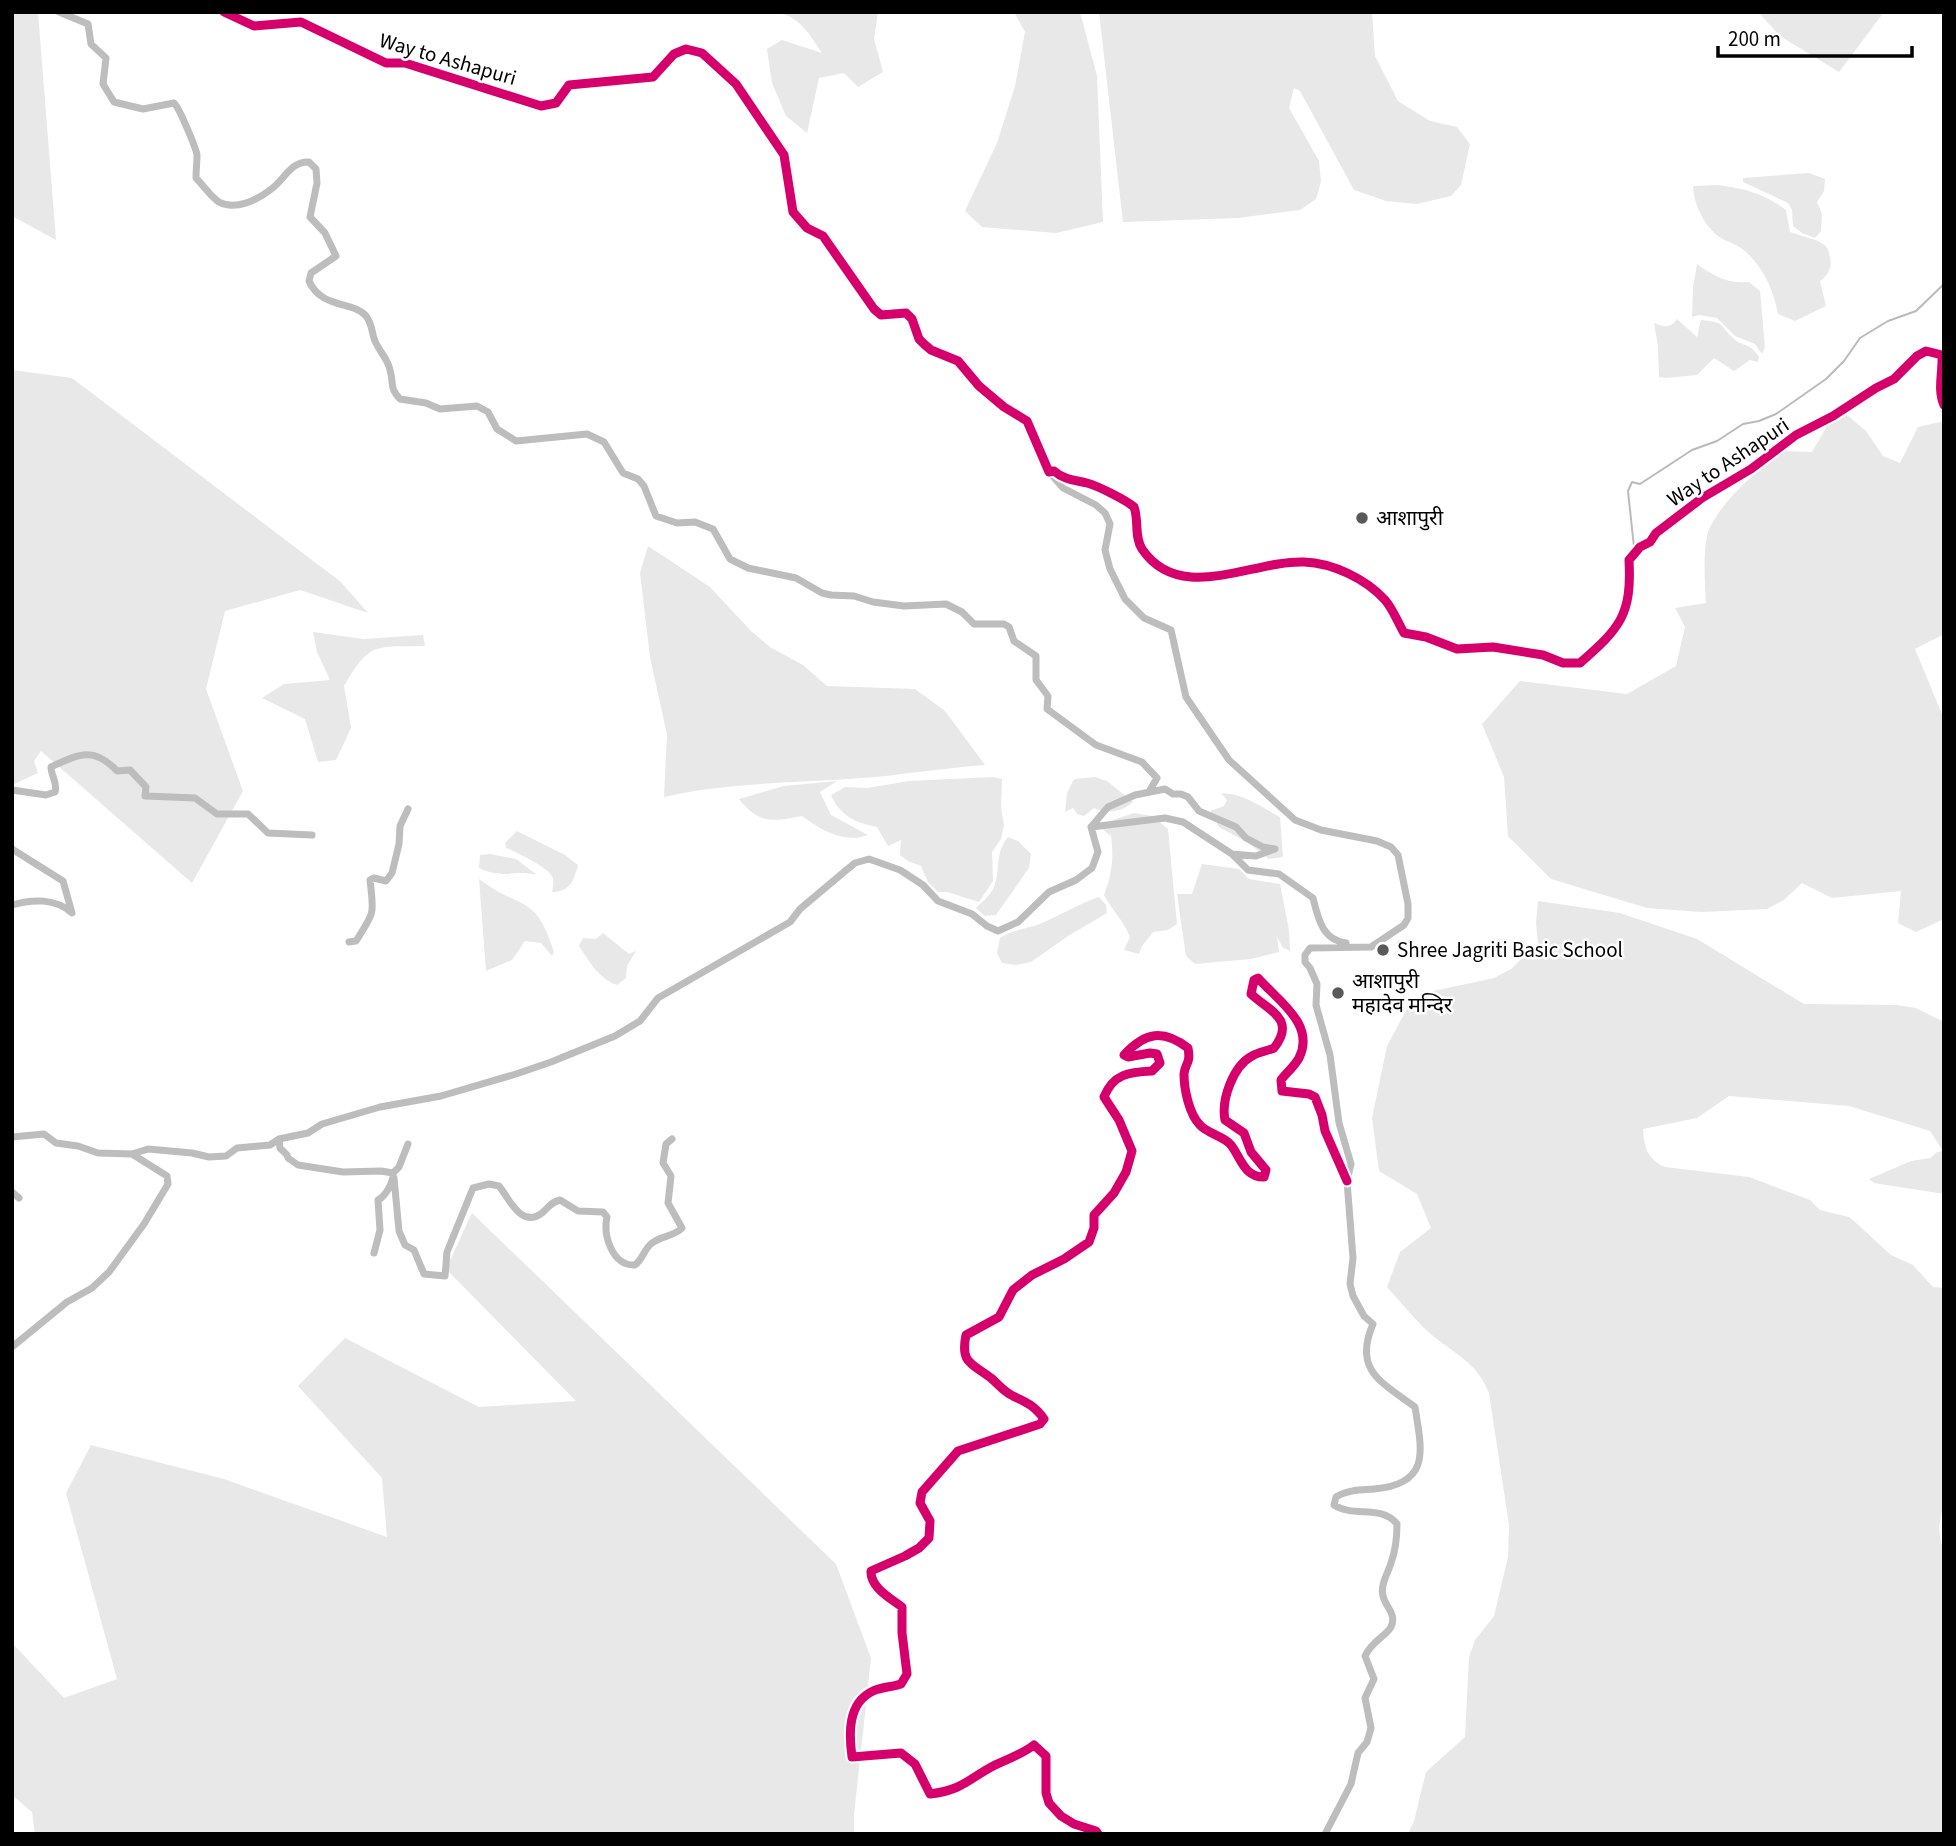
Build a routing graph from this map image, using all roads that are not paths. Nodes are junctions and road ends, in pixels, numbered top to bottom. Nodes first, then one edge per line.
1 (59, 12) edge
2 (224, 12) edge
3 (1944, 405) edge
4 (1049, 472) junction
5 (12, 790) edge
6 (1150, 790) junction
7 (408, 809) dead end
8 (1091, 827) junction
9 (312, 835) dead end
10 (12, 849) edge
11 (1232, 854) junction
12 (12, 905) edge
13 (349, 942) dead end
14 (1371, 947) junction
15 (12, 1137) edge
16 (279, 1139) junction
17 (672, 1139) dead end
18 (408, 1144) dead end
19 (132, 1154) junction
20 (393, 1175) junction
21 (1348, 1181) junction
22 (12, 1192) edge
23 (19, 1198) dead end
24 (374, 1253) dead end
25 (12, 1347) edge
26 (1098, 1834) edge
27 (1325, 1834) edge

1 - 6 street
2 - 4 street, Way to Ashapuri
3 - 4 street, Way to Ashapuri
4 - 14 street
5 - 9 street
6 - 8 street
6 - 11 street
7 - 13 street
8 - 11 street
8 - 16 street
10 - 12 street
11 - 14 street
14 - 21 street
15 - 19 street
16 - 19 street
16 - 20 street
17 - 20 street
18 - 20 street
19 - 25 street
20 - 24 street
21 - 26 street
21 - 27 street
22 - 23 street

